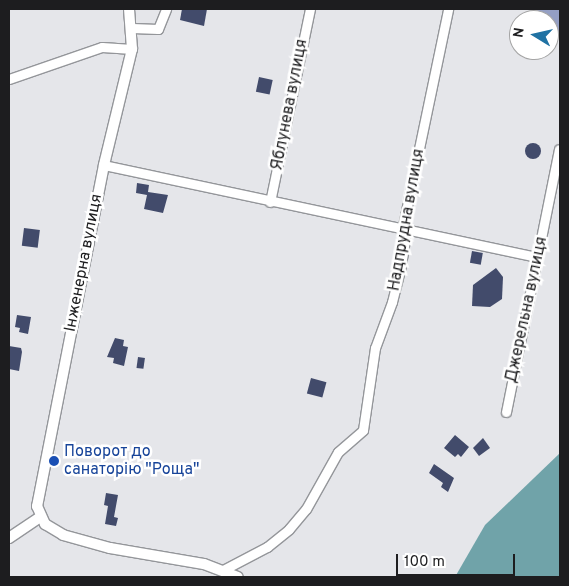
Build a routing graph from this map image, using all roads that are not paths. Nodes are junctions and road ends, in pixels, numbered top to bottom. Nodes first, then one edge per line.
1 (129, 9) edge
2 (166, 9) edge
3 (310, 9) edge
4 (448, 9) edge
5 (132, 28) junction
6 (132, 49) junction
7 (9, 79) edge
8 (560, 149) edge
9 (104, 165) junction
10 (270, 202) junction
11 (402, 230) junction
12 (536, 257) junction
13 (506, 412) dead end
14 (40, 517) junction
15 (12, 537) edge
16 (9, 545) edge
17 (223, 570) junction
18 (238, 577) edge

1 - 5 street, Інженерна вулиця
2 - 5 street
3 - 10 street, Яблунева вулиця
4 - 11 street, Надпрудна вулиця
5 - 6 street, Інженерна вулиця
6 - 7 street
6 - 9 street, Інженерна вулиця
8 - 12 street, Джерельна вулиця
9 - 10 street
9 - 14 street, Інженерна вулиця
10 - 11 street
11 - 12 street
11 - 17 street, Надпрудна вулиця
12 - 13 street, Джерельна вулиця
14 - 15 street
14 - 17 street
15 - 16 street
17 - 18 street

